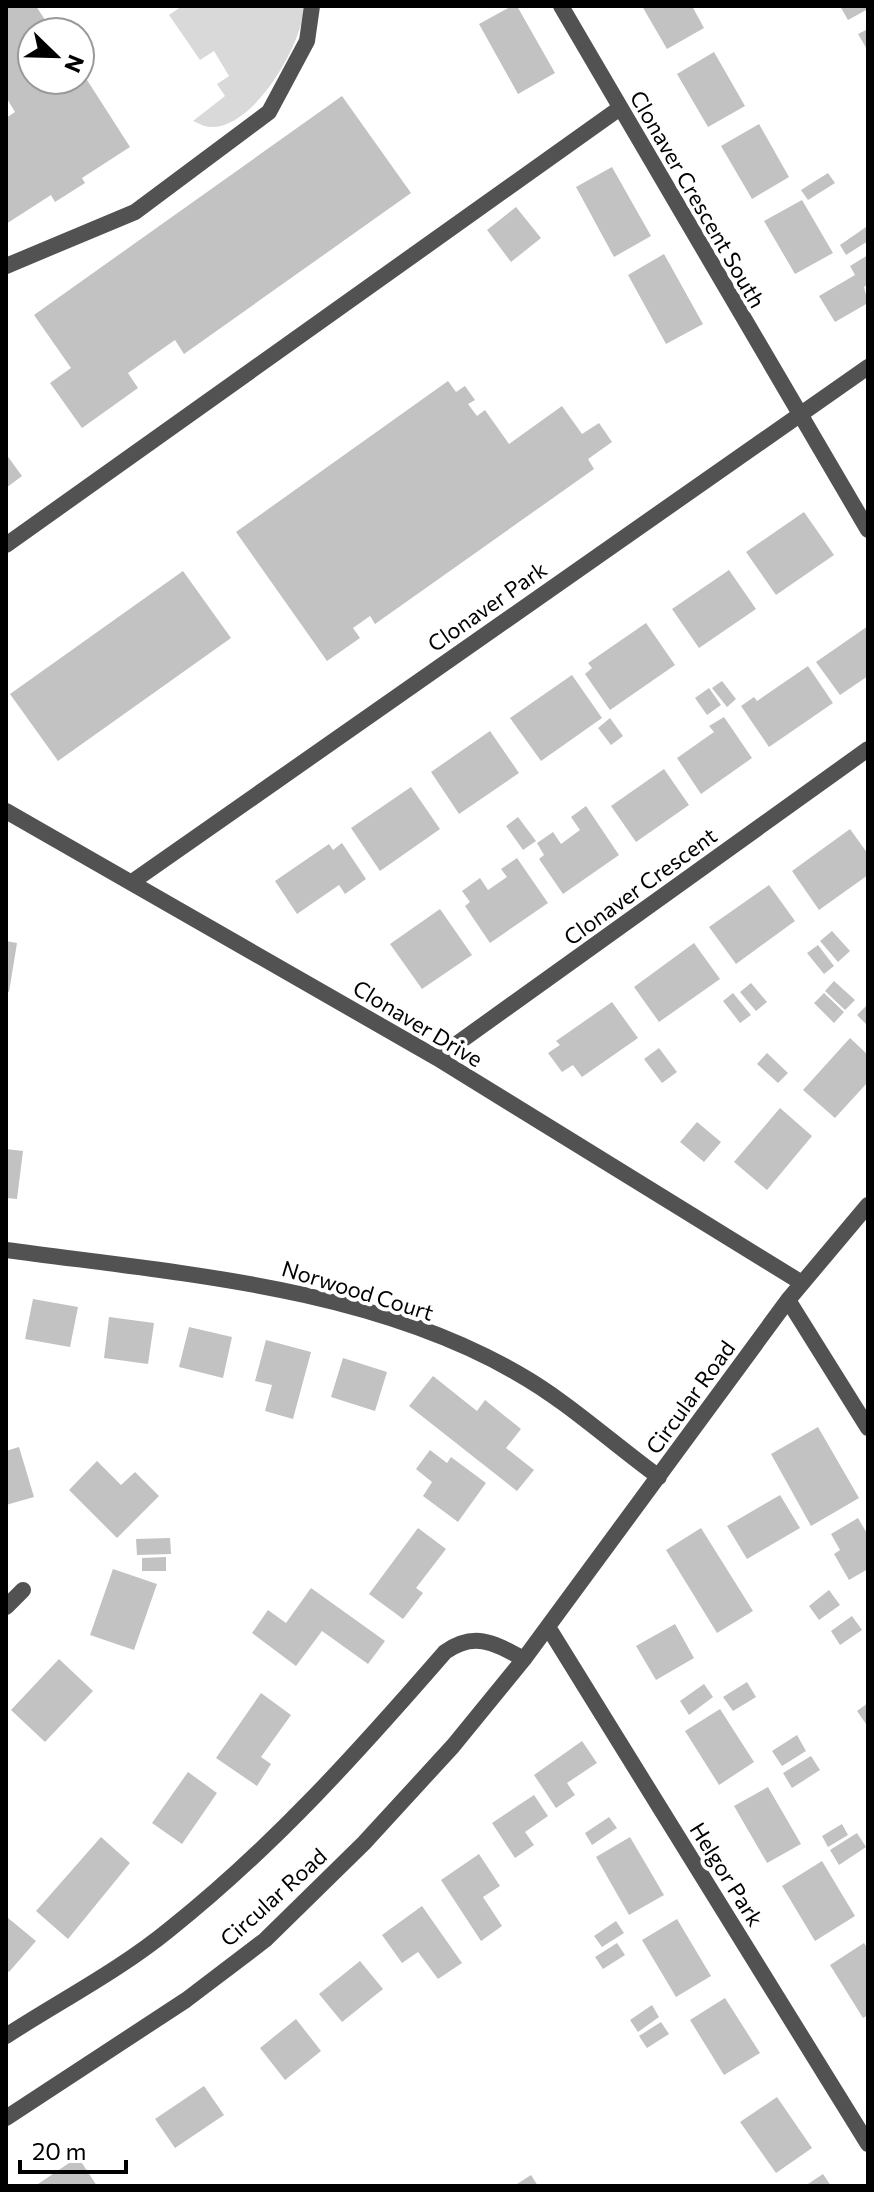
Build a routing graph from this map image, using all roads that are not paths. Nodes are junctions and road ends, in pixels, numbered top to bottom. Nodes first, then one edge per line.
1 (312, 6) edge
2 (561, 6) edge
3 (620, 108) junction
4 (6, 266) edge
5 (868, 367) edge
6 (798, 415) junction
7 (868, 530) edge
8 (6, 545) edge
9 (868, 749) edge
10 (6, 811) edge
11 (132, 882) junction
12 (437, 1058) junction
13 (868, 1205) edge
14 (6, 1250) edge
15 (802, 1283) junction
16 (788, 1300) junction
17 (868, 1428) edge
18 (659, 1477) junction
19 (23, 1590) dead end
20 (6, 1607) edge
21 (548, 1627) junction
22 (524, 1659) junction
23 (6, 2036) edge
24 (6, 2118) edge
25 (868, 2144) edge

1 - 4 street
2 - 3 street, Clonaver Crescent South
3 - 6 street, Clonaver Crescent South
3 - 8 street
5 - 6 street, Clonaver Park
6 - 7 street
6 - 11 street, Clonaver Park
9 - 12 street, Clonaver Crescent
10 - 11 street, Clonaver Drive
11 - 12 street, Clonaver Drive
12 - 15 street, Clonaver Drive
13 - 15 street, Circular Road
14 - 18 street, Norwood Court
15 - 16 street, Circular Road
16 - 17 street
16 - 18 street, Circular Road
18 - 21 street, Circular Road
19 - 20 street
21 - 22 street, Circular Road
21 - 25 street, Helgor Park
22 - 23 street, Circular Road
22 - 24 street, Circular Road

